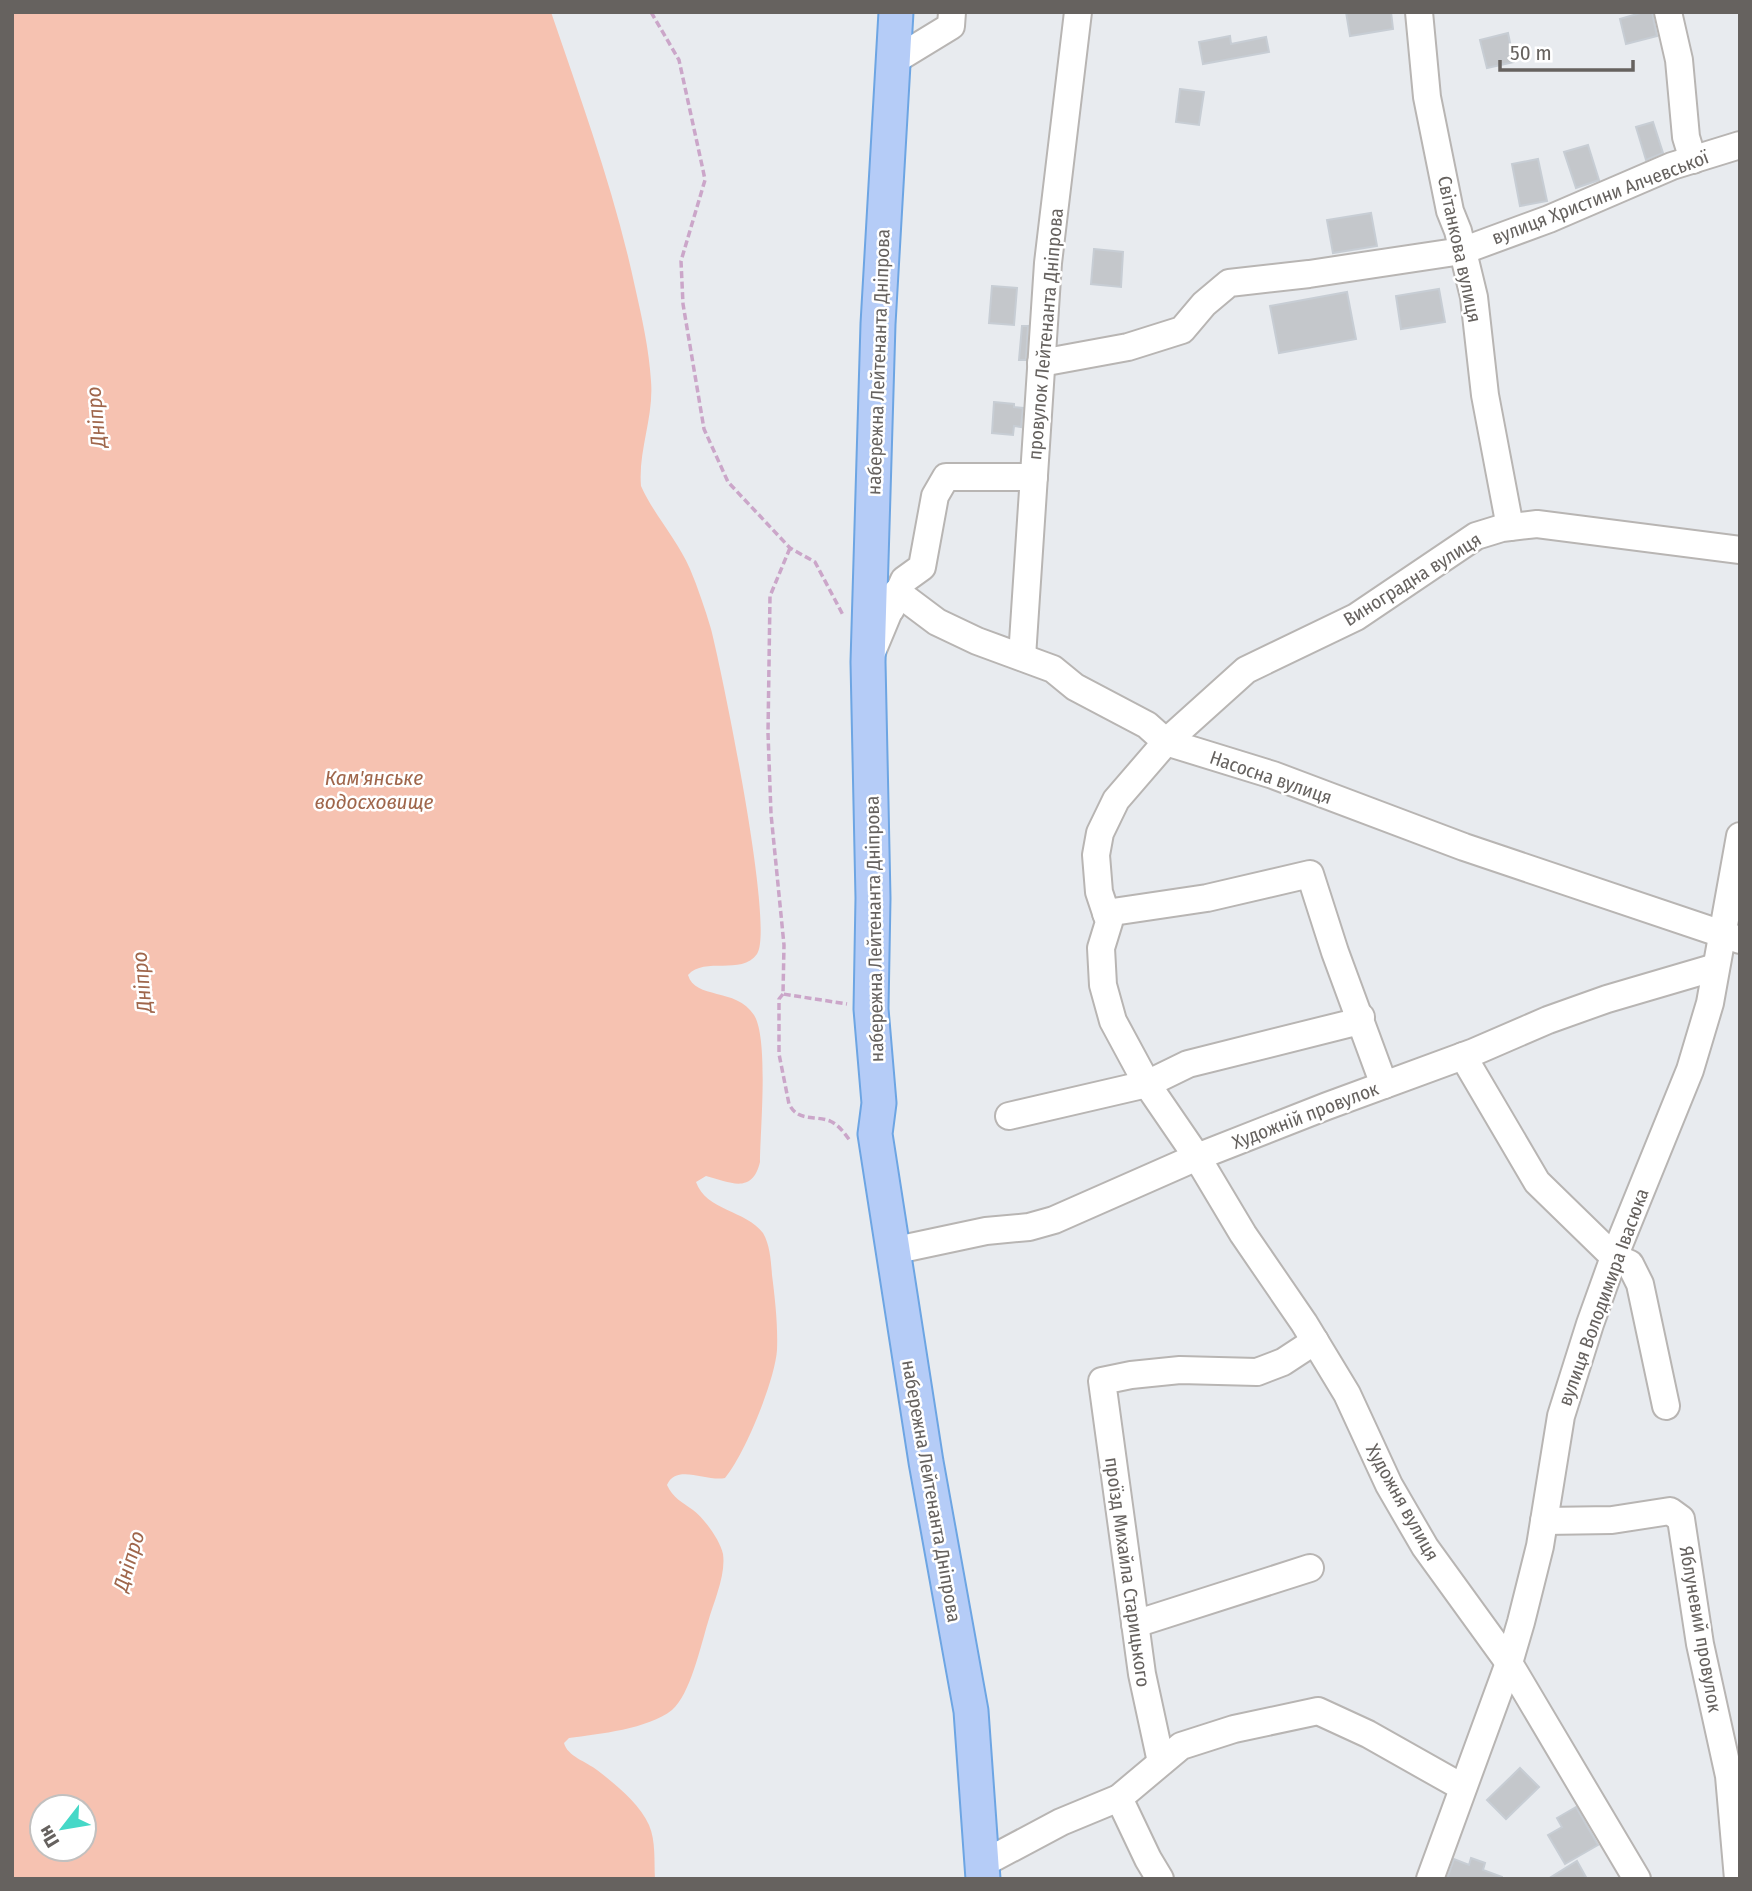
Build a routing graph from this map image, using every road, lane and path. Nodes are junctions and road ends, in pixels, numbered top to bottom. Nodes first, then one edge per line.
1 (651, 12) edge
2 (896, 12) edge
3 (952, 12) edge
4 (1078, 12) edge
5 (1419, 12) edge
6 (1668, 12) edge
7 (892, 62) junction
8 (1740, 145) edge
9 (1693, 160) junction
10 (1462, 251) junction
11 (1041, 363) junction
12 (1034, 477) junction
13 (1510, 527) junction
14 (790, 548) junction
15 (1740, 550) edge
16 (844, 618) dead end
17 (1022, 657) junction
18 (868, 662) junction
19 (1166, 742) junction
20 (1740, 836) edge
21 (1106, 912) junction
22 (1730, 937) edge
23 (1716, 967) junction
24 (783, 994) junction
25 (872, 1009) junction
26 (1361, 1017) junction
27 (1463, 1056) junction
28 (1147, 1084) junction
29 (1384, 1085) junction
30 (1009, 1116) dead end
31 (1197, 1157) junction
32 (879, 1166) junction
33 (892, 1251) junction
34 (1614, 1257) junction
35 (1315, 1341) junction
36 (1666, 1406) dead end
37 (1544, 1521) junction
38 (1310, 1568) dead end
39 (1135, 1624) junction
40 (1509, 1663) junction
41 (1161, 1762) junction
42 (1462, 1787) junction
43 (1119, 1798) junction
44 (983, 1871) edge
45 (1160, 1879) edge
46 (1430, 1879) edge
47 (1637, 1879) edge
48 (1738, 1879) edge

1 - 14 path
2 - 7 main road, набережна Лейтенанта Дніпрова
3 - 7 street
4 - 11 street, провулок Лейтенанта Дніпрова
5 - 10 street, Світанкова вулиця
6 - 9 street
7 - 18 main road, набережна Лейтенанта Дніпрова
8 - 9 street, вулиця Христини Алчевської
9 - 10 street, вулиця Христини Алчевської
10 - 11 street, вулиця Христини Алчевської
10 - 13 street, Світанкова вулиця
11 - 12 street, провулок Лейтенанта Дніпрова
12 - 17 street, провулок Лейтенанта Дніпрова
12 - 18 street
13 - 15 street, Виноградна вулиця
13 - 19 street, Виноградна вулиця
14 - 16 path
14 - 24 path
17 - 18 street, Насосна вулиця
17 - 19 street, Насосна вулиця
18 - 25 main road, набережна Лейтенанта Дніпрова
19 - 21 street, Виноградна вулиця
19 - 22 street, Насосна вулиця
20 - 22 street, вулиця Володимира Івасюка
21 - 26 street
21 - 28 street, Виноградна вулиця
22 - 23 street, вулиця Володимира Івасюка
23 - 27 street, Художній провулок
23 - 34 street, вулиця Володимира Івасюка
24 - 25 path
24 - 32 path
25 - 32 main road, набережна Лейтенанта Дніпрова
26 - 28 street
26 - 29 street
27 - 29 street, Художній провулок
27 - 34 street
28 - 30 street
28 - 31 street, Виноградна вулиця
29 - 31 street, Художній провулок
31 - 33 street, Художній провулок
31 - 35 street, Художня вулиця
32 - 33 main road, набережна Лейтенанта Дніпрова
33 - 44 main road, набережна Лейтенанта Дніпрова
34 - 36 street
34 - 37 street, вулиця Володимира Івасюка
35 - 39 street, проїзд Михайла Старицького
35 - 40 street, Художня вулиця
37 - 40 street, вулиця Володимира Івасюка
37 - 48 street, Яблуневий провулок
38 - 39 street
39 - 41 street, проїзд Михайла Старицького
40 - 42 street, вулиця Володимира Івасюка
40 - 47 street, Художня вулиця
41 - 42 street
41 - 43 street
42 - 46 street, вулиця Володимира Івасюка
43 - 44 street
43 - 45 street

